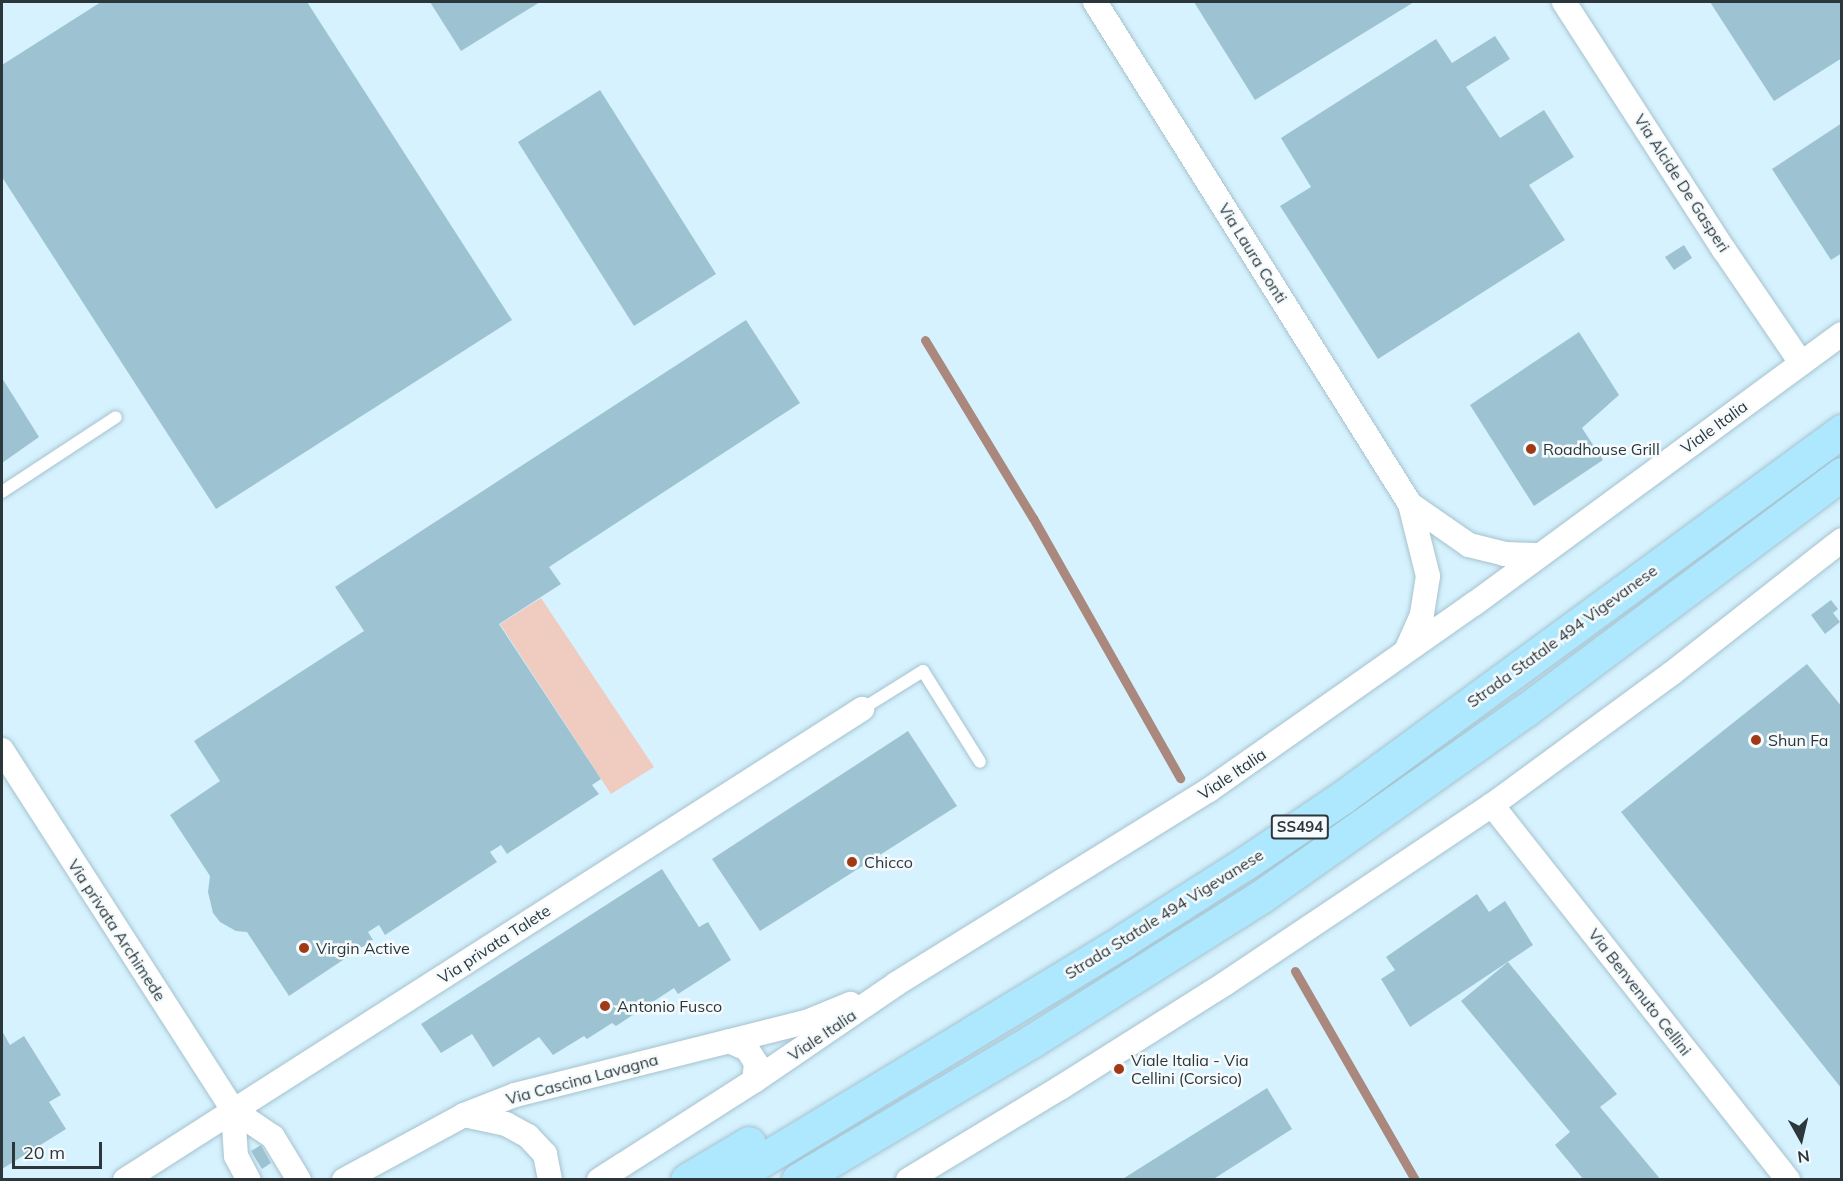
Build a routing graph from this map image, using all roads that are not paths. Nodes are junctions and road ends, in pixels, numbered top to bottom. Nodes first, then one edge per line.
1 (1095, 2) edge
2 (1564, 2) edge
3 (1842, 333) edge
4 (1801, 363) junction
5 (116, 417) dead end
6 (1842, 431) edge
7 (1836, 480) edge
8 (2, 492) edge
9 (1410, 504) junction
10 (1842, 540) edge
11 (1540, 555) junction
12 (1405, 653) junction
13 (862, 709) joint
14 (2, 750) edge
15 (980, 762) dead end
16 (1492, 805) junction
17 (896, 984) junction
18 (729, 1041) junction
19 (754, 1081) junction
20 (870, 1095) junction
21 (233, 1110) junction
22 (464, 1115) junction
23 (125, 1179) edge
24 (249, 1179) edge
25 (299, 1179) edge
26 (344, 1179) edge
27 (550, 1179) edge
28 (599, 1179) edge
29 (687, 1179) edge
30 (729, 1179) edge
31 (798, 1179) edge
32 (908, 1179) edge
33 (1788, 1179) edge

1 - 9 street, Via Laura Conti
2 - 4 street, Via Alcide De Gasperi
3 - 4 street, Viale Italia
4 - 11 street, Viale Italia
5 - 8 lane
6 - 20 main road, Strada Statale 494 Vigevanese / SS494
7 - 31 main road, SS494
9 - 11 street, Via Laura Conti
9 - 12 street, Via Laura Conti
10 - 16 street
11 - 12 street, Viale Italia
12 - 17 street, Viale Italia
13 - 15 lane
13 - 21 street, Via privata Talete
14 - 21 street, Via privata Archimede
16 - 32 street
16 - 33 street, Via Benvenuto Cellini
17 - 18 street, Via Cascina Lavagna
17 - 19 street, Viale Italia
18 - 19 street
18 - 22 street, Via Cascina Lavagna
19 - 28 street, Viale Italia
20 - 29 main road
20 - 30 main road, Strada Statale 494 Vigevanese / SS494
21 - 23 street, Via privata Talete
21 - 24 street
21 - 25 street
22 - 26 street, Via Cascina Lavagna
22 - 27 street

